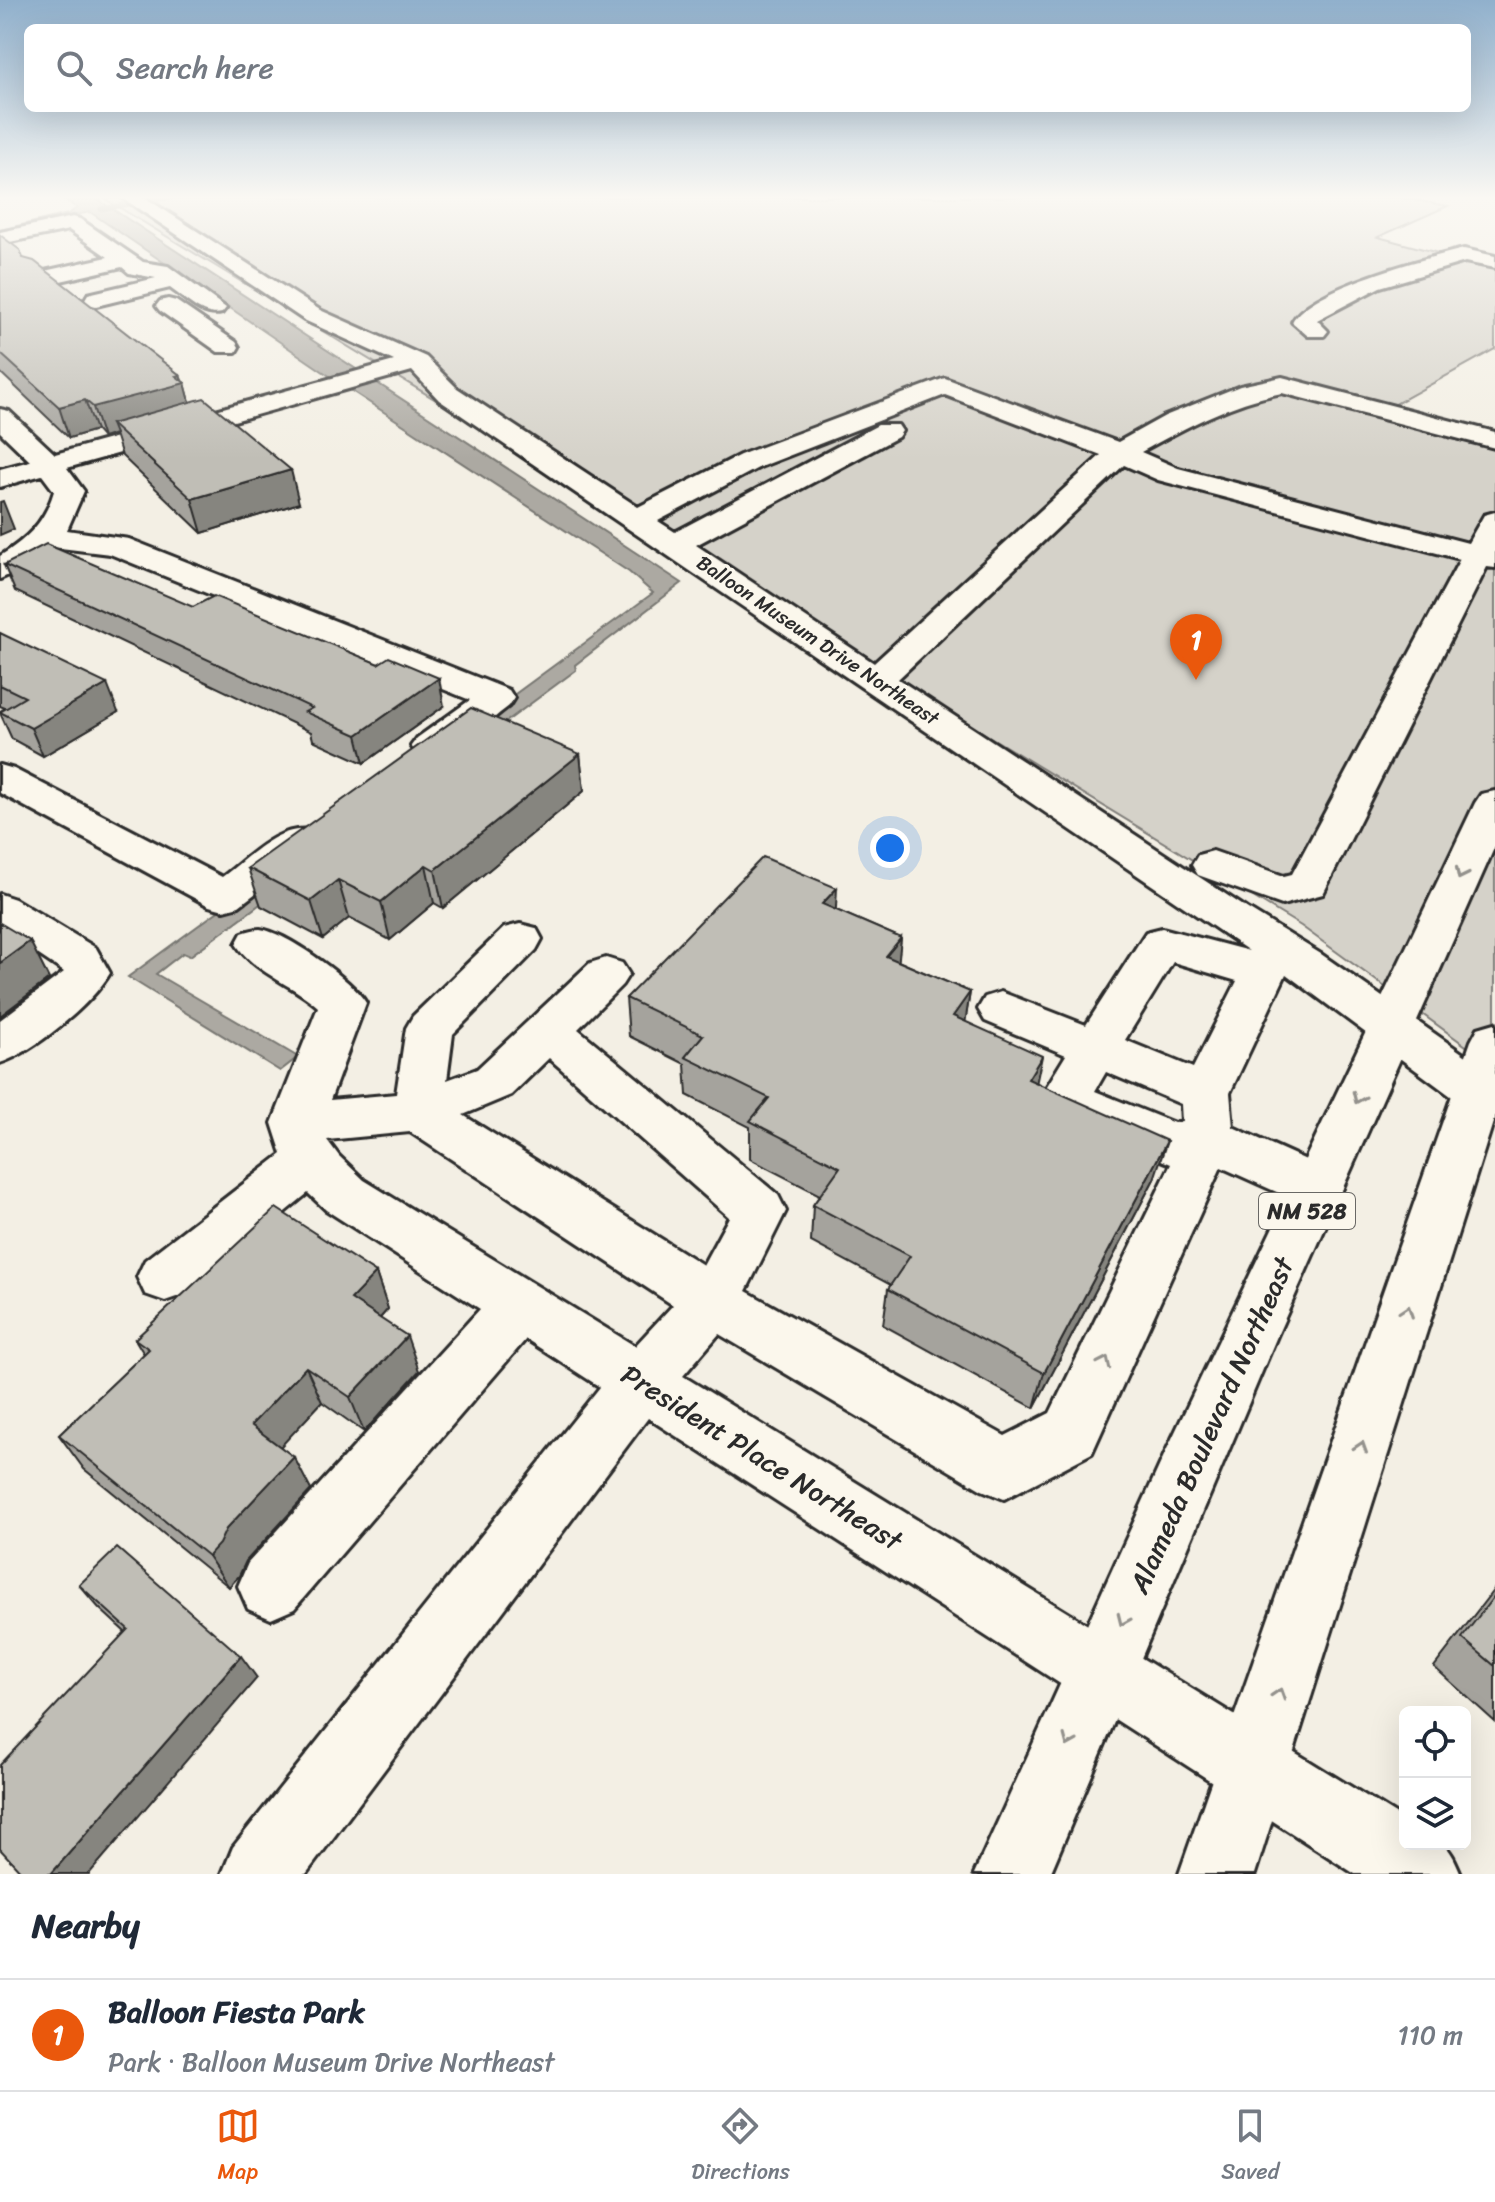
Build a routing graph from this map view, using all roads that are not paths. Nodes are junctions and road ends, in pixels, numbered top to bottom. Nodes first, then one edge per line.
1 (134, 284) edge
2 (151, 284) edge
3 (157, 284) edge
4 (265, 284) edge
5 (1367, 284) edge
6 (93, 308) edge
7 (214, 308) dead end
8 (1316, 331) dead end
9 (227, 347) dead end
10 (417, 362) junction
11 (0, 417) edge
12 (894, 428) dead end
13 (1495, 440) edge
14 (1121, 452) junction
15 (48, 463) junction
16 (0, 478) edge
17 (639, 519) junction
18 (1495, 521) edge
19 (45, 537) junction
20 (675, 544) junction
21 (1487, 557) edge
22 (0, 569) edge
23 (877, 680) junction
24 (405, 764) edge
25 (0, 777) edge
26 (1495, 803) edge
27 (328, 820) edge
28 (1213, 865) dead end
29 (0, 909) edge
30 (520, 939) dead end
31 (258, 944) dead end
32 (1269, 959) junction
33 (606, 974) dead end
34 (1001, 1009) dead end
35 (1390, 1027) junction
36 (547, 1030) junction
37 (0, 1045) edge
38 (1095, 1049) junction
39 (1490, 1078) edge
40 (418, 1112) junction
41 (1206, 1130) junction
42 (304, 1142) junction
43 (1317, 1188) junction
44 (165, 1277) dead end
45 (713, 1301) junction
46 (520, 1305) junction
47 (641, 1381) junction
48 (271, 1586) dead end
49 (1100, 1670) junction
50 (1254, 1768) junction
51 (260, 1874) edge
52 (1012, 1874) edge
53 (1217, 1874) edge
54 (1423, 1874) edge

1 - 6 street
2 - 9 street
3 - 7 street
4 - 10 street, Balloon Museum Drive Northeast
5 - 8 street
10 - 15 street
10 - 17 street, Balloon Museum Drive Northeast
11 - 15 street
12 - 20 street
13 - 14 street
14 - 17 street
14 - 21 street
14 - 23 street
15 - 16 street
15 - 19 street
17 - 20 street, Balloon Museum Drive Northeast
18 - 21 street
19 - 22 street
19 - 24 street
20 - 23 street, Balloon Museum Drive Northeast
21 - 28 street
23 - 32 street, Balloon Museum Drive Northeast
25 - 27 street
26 -> 35 street, Alameda Boulevard Northeast / NM 528
29 - 37 street
30 - 40 street
31 - 42 street
32 - 35 street, Balloon Museum Drive Northeast
32 - 38 street
32 - 41 street
33 - 36 street
34 - 38 street
35 - 39 street, Balloon Museum Drive Northeast
35 -> 43 street, Alameda Boulevard Northeast / NM 528
36 - 40 street
36 - 45 street
38 - 41 street
50 -> 39 street
40 - 42 street
40 - 45 street
41 - 43 street
45 -> 41 street
42 - 44 street
42 - 46 street, President Place Northeast
43 -> 49 street, Alameda Boulevard Northeast / NM 528
45 - 47 street
46 - 47 street, President Place Northeast
46 - 48 street
47 - 49 street, President Place Northeast
47 - 51 street
49 - 50 street, President Place Northeast
49 -> 52 street, Alameda Boulevard Northeast / NM 528
50 - 53 street
50 - 54 street, President Place Northeast

